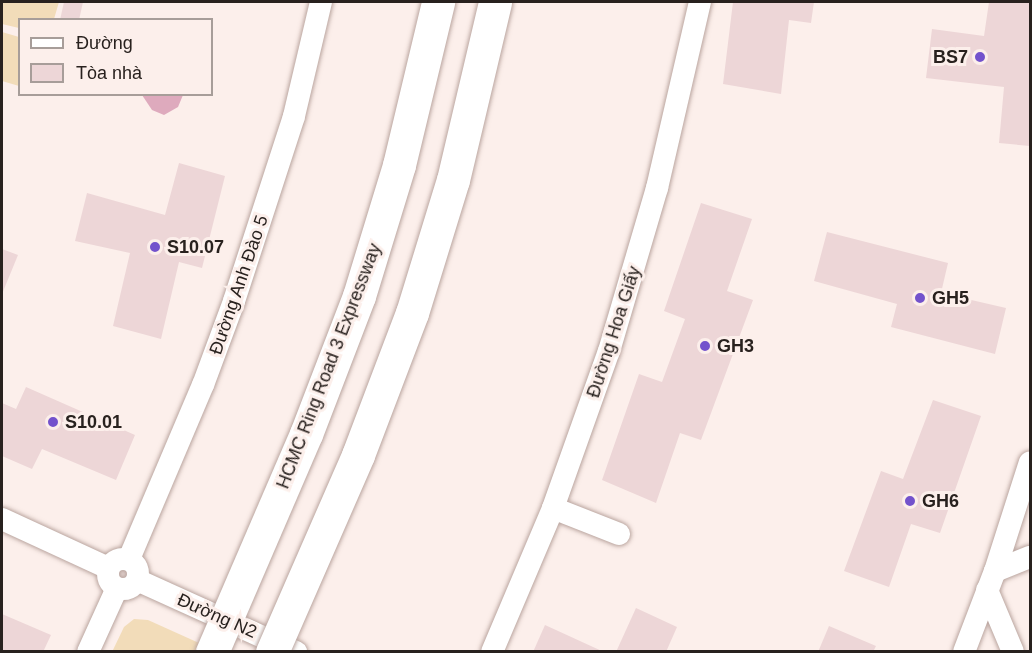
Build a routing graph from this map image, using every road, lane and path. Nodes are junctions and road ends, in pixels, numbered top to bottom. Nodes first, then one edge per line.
1 (321, 2) edge
2 (438, 2) edge
3 (495, 2) edge
4 (700, 2) edge
5 (1030, 462) edge
6 (553, 508) junction
7 (2, 519) edge
8 (619, 534) dead end
9 (1030, 557) edge
10 (123, 574) junction
11 (991, 581) junction
12 (88, 651) edge
13 (212, 651) edge
14 (272, 651) edge
15 (296, 651) edge
16 (492, 651) edge
17 (964, 651) edge
18 (1013, 651) edge

1 - 10 street, Đường Anh Đào 5
2 - 13 highway, HCMC Ring Road 3 Expressway, bridge
3 - 14 highway, bridge
4 - 6 street, Đường Hoa Giấy
5 - 11 street
6 - 8 street
6 - 16 street, Đường Hoa Giấy
7 - 10 street, Đường N2
9 - 11 street
10 - 12 street, Đường Anh Đào 5
10 - 15 street, Đường N2
11 - 17 street
11 - 18 street

